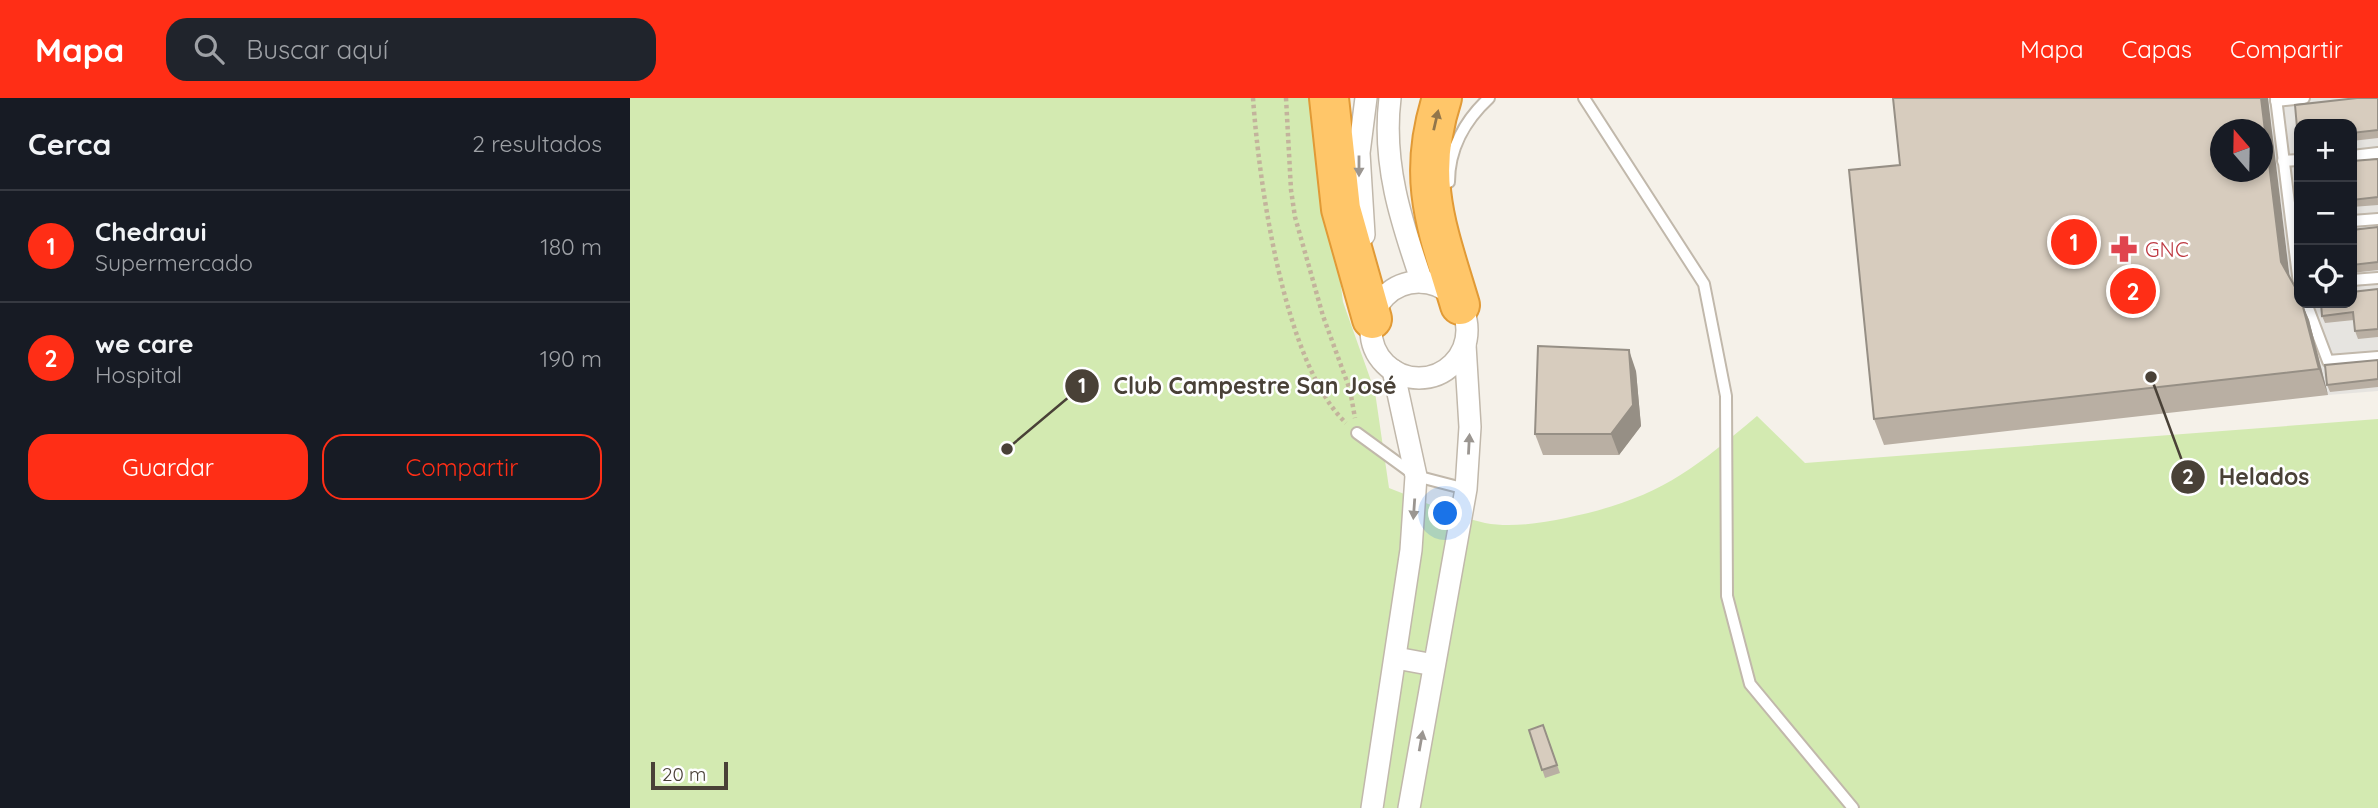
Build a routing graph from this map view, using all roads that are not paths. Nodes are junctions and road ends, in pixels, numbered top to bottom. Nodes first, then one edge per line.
1 (1329, 98) edge
2 (1366, 98) edge
3 (1390, 98) edge
4 (1442, 98) edge
5 (1489, 98) edge
6 (1584, 98) edge
7 (2304, 98) edge
8 (2276, 99) edge
9 (2378, 153) edge
10 (2357, 155) edge
11 (2294, 161) edge
12 (2283, 162) junction
13 (1449, 197) dead end
14 (2378, 219) edge
15 (1449, 220) dead end
16 (2357, 221) edge
17 (2294, 222) edge
18 (2378, 278) edge
19 (2357, 280) edge
20 (1445, 286) junction
21 (1379, 307) junction
22 (2308, 308) edge
23 (1465, 345) junction
24 (2378, 357) edge
25 (1393, 370) junction
26 (1357, 433) road end
27 (1416, 475) junction
28 (1466, 489) junction
29 (1396, 658) junction
30 (1434, 664) junction
31 (1372, 808) edge
32 (1409, 808) edge
33 (1853, 808) edge

1 - 21 highway
2 -> 21 street
3 - 20 street
20 -> 4 highway
5 - 13 lane
6 - 33 lane
7 - 8 lane
8 - 12 lane
9 - 10 lane
11 - 12 lane
12 - 17 lane
14 - 16 lane
15 - 20 lane
18 - 19 lane
20 - 21 street
20 - 23 street
21 - 25 street
22 - 24 lane
23 - 25 street
28 -> 23 street
25 - 27 street
26 - 27 lane
27 - 28 lane
27 -> 29 street
28 - 30 street
29 - 30 street
29 - 31 street
32 -> 30 street

